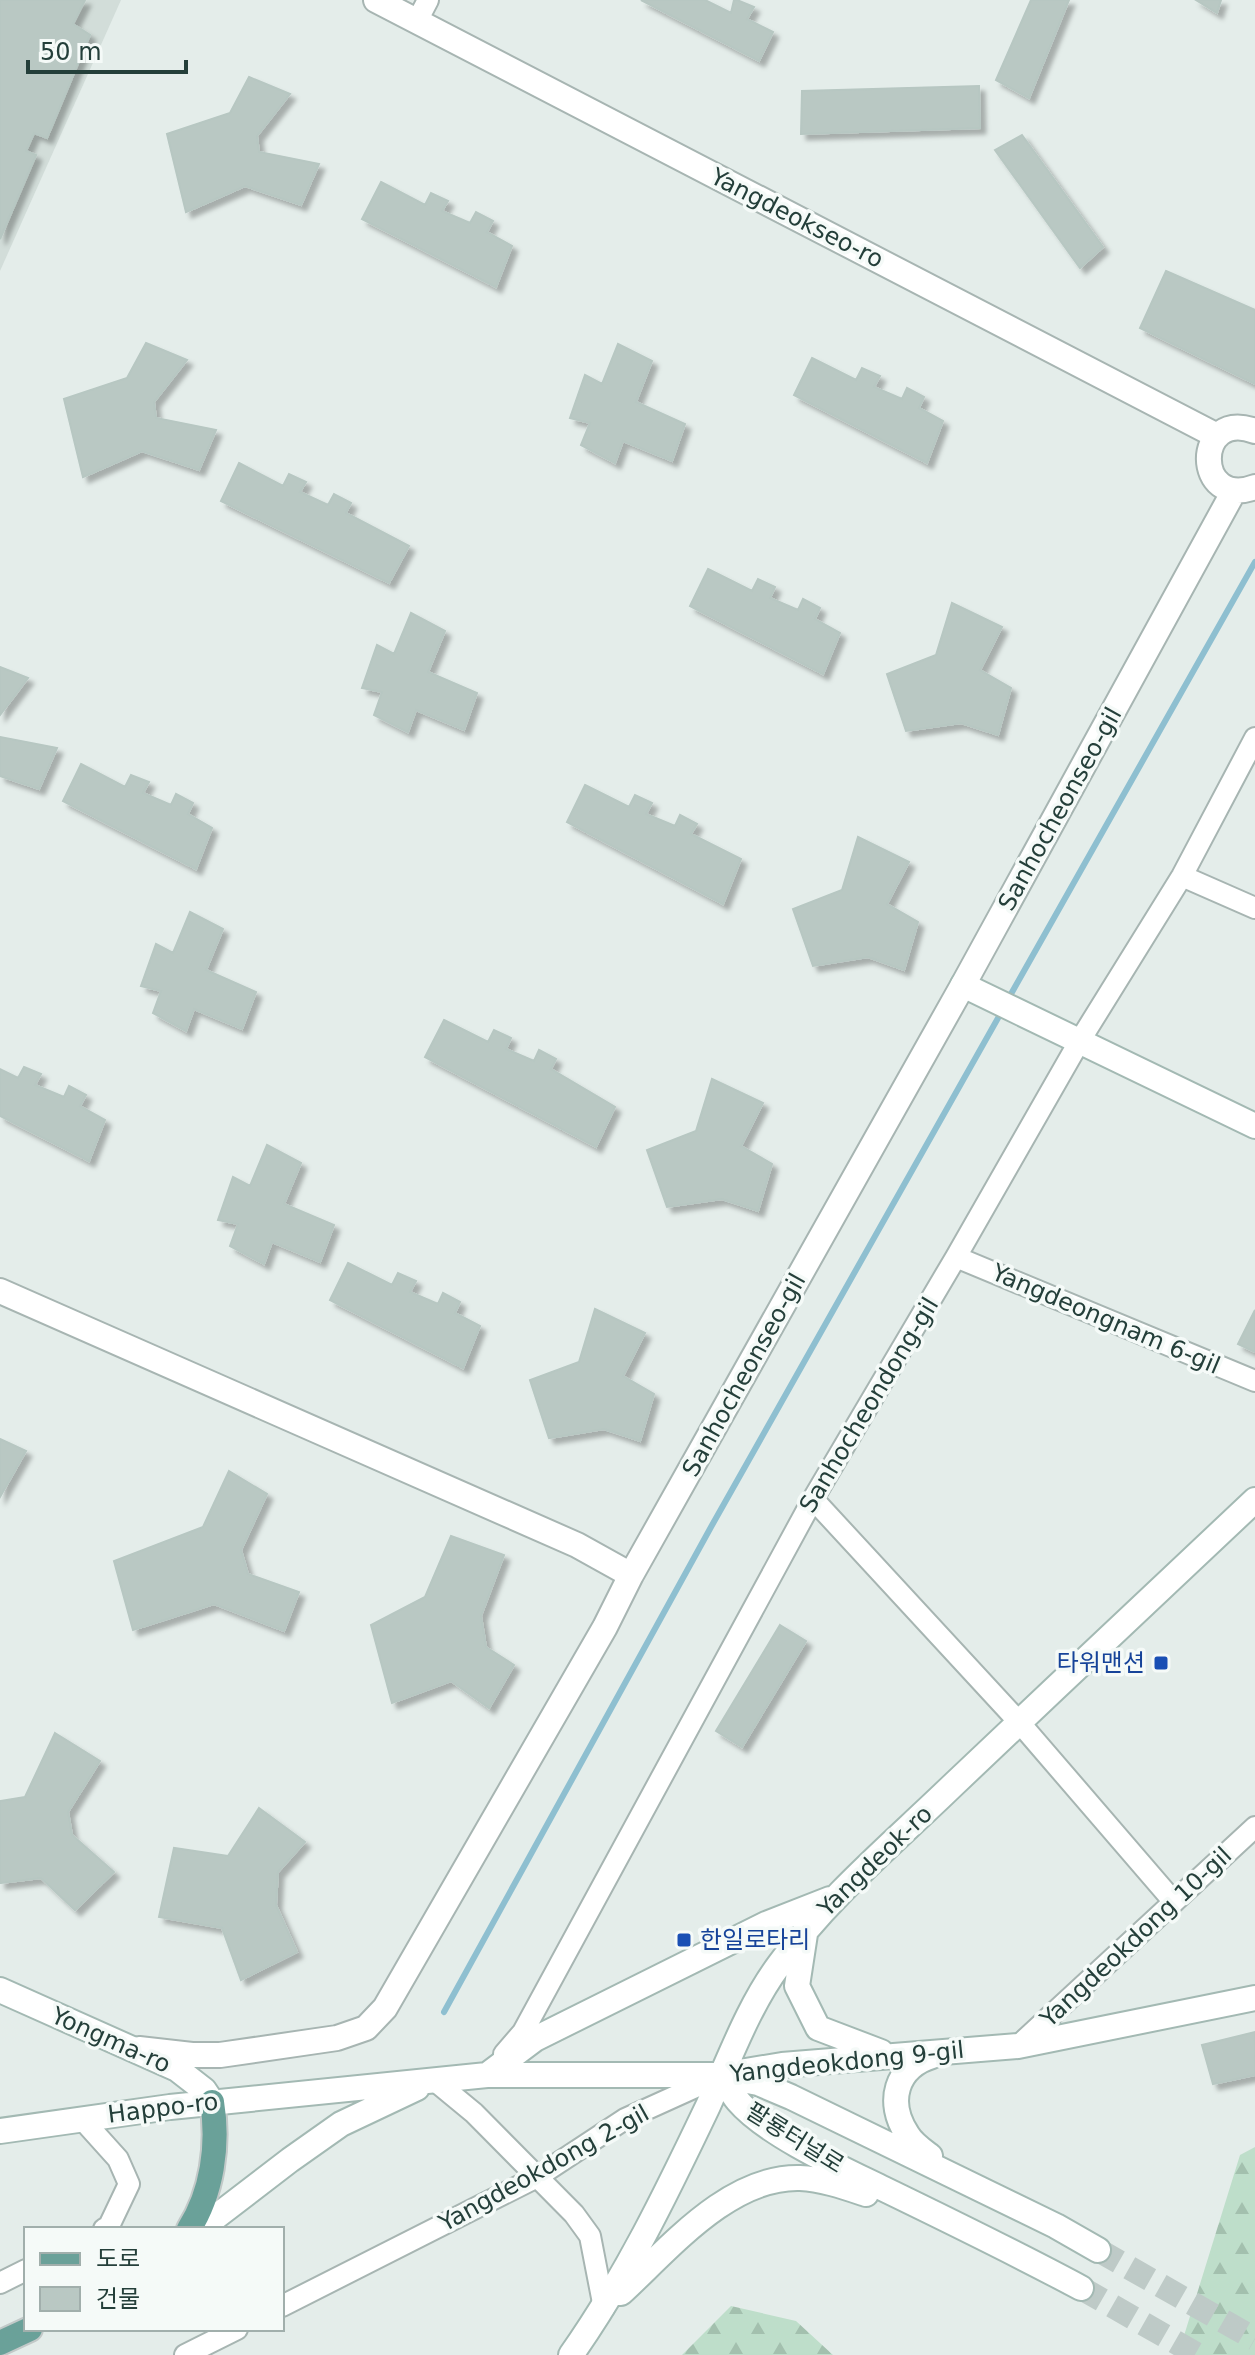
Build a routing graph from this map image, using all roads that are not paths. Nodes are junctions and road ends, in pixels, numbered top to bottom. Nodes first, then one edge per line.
1 (376, 0) edge
2 (422, 10) edge
3 (1255, 431) edge
4 (1217, 436) junction
5 (1245, 489) edge
6 (1255, 738) edge
7 (1182, 876) junction
8 (1255, 908) edge
9 (963, 985) junction
10 (1079, 1042) junction
11 (1255, 1126) edge
12 (956, 1257) junction
13 (0, 1291) edge
14 (1255, 1381) edge
15 (813, 1499) junction
16 (1255, 1500) edge
17 (631, 1575) junction
18 (1019, 1722) junction
19 (1255, 1827) edge
20 (836, 1897) junction
21 (1174, 1902) junction
22 (805, 1930) junction
23 (0, 1990) edge
24 (1255, 1998) edge
25 (115, 2043) junction
26 (1018, 2046) junction
27 (949, 2050) junction
28 (887, 2055) junction
29 (487, 2075) junction
30 (722, 2075) junction
31 (426, 2081) junction
32 (212, 2102) junction
33 (82, 2119) junction
34 (0, 2131) edge
35 (537, 2177) junction
36 (975, 2187) junction
37 (948, 2220) junction
38 (107, 2227) edge
39 (190, 2227) edge
40 (202, 2227) edge
41 (1098, 2250) tunnel mouth
42 (24, 2271) edge
43 (0, 2283) edge
44 (1081, 2288) tunnel mouth
45 (284, 2305) edge
46 (604, 2308) junction
47 (26, 2331) edge
48 (233, 2331) edge
49 (0, 2343) edge
50 (185, 2355) edge
51 (571, 2355) edge

1 - 2 main road, Yangdeokseo-ro
2 - 4 main road, Yangdeokseo-ro
3 - 4 main road
4 - 5 main road
5 - 9 main road, Sanhocheonseo-gil
6 - 7 street, Sanhocheondong-gil
7 - 8 street
7 - 10 street, Sanhocheondong-gil
9 - 10 main road
9 - 17 main road, Sanhocheonseo-gil
10 - 11 main road
10 - 12 street, Sanhocheondong-gil
12 - 14 street, Yangdeongnam 6-gil
12 - 15 street, Sanhocheondong-gil
13 - 17 main road
15 - 18 street
15 - 29 street, Sanhocheondong-gil
16 - 18 main road, Yangdeok-ro
17 - 25 main road, Sanhocheonseo-gil
18 - 20 main road, Yangdeok-ro
18 - 21 street
19 - 21 street, Yangdeokdong 10-gil
20 - 22 main road, Yangdeok-ro
20 - 29 main road
21 - 26 street, Yangdeokdong 10-gil
22 - 28 main road
22 - 30 main road, Yangdeok-ro
23 - 25 main road, Yongma-ro
24 - 26 main road, Yangdeokdong 9-gil
25 - 32 main road, Yongma-ro
26 - 27 main road, Yangdeokdong 9-gil
27 - 28 main road, Yangdeokdong 9-gil
27 - 36 main road
28 - 30 main road, Yangdeokdong 9-gil
29 - 30 main road, Yangdeokdong 9-gil
29 - 31 main road, Yangdeokdong 9-gil
30 - 35 street, Yangdeokdong 2-gil
30 - 36 main road, 팔룡터널로
30 - 37 main road, 팔룡터널로
30 - 46 main road, Yangdeok-ro
31 - 32 main road, Happo-ro
31 - 35 street
31 - 40 main road
32 - 33 main road, Happo-ro
32 - 39 main road
33 - 34 main road, Happo-ro
33 - 38 street
35 - 45 street, Yangdeokdong 2-gil
35 - 46 street
36 - 41 main road, 팔룡터널로
37 - 44 main road, 팔룡터널로
37 - 46 main road
42 - 43 street
46 - 51 main road, Yangdeok-ro
47 - 49 main road
48 - 50 street

